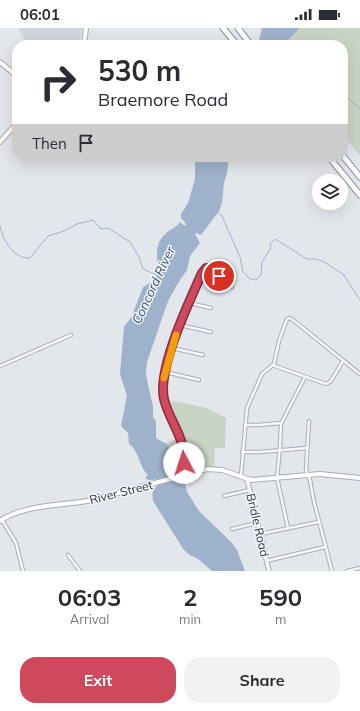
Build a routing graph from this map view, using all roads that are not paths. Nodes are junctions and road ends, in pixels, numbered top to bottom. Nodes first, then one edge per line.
1 (86, 28) edge
2 (223, 28) edge
3 (238, 28) edge
4 (85, 40) edge
5 (233, 40) edge
6 (247, 40) edge
7 (0, 62) edge
8 (12, 72) edge
9 (12, 129) edge
10 (0, 142) edge
11 (333, 162) edge
12 (348, 162) edge
13 (360, 177) edge
14 (360, 195) edge
15 (232, 287) dead end
16 (189, 303) junction
17 (211, 308) dead end
18 (180, 325) junction
19 (211, 332) dead end
20 (71, 335) dead end
21 (172, 348) junction
22 (203, 355) dead end
23 (343, 361) junction
24 (272, 365) junction
25 (0, 366) edge
26 (165, 372) junction
27 (360, 374) edge
28 (305, 377) junction
29 (199, 380) dead end
30 (309, 420) dead end
31 (281, 423) junction
32 (245, 425) junction
33 (307, 448) junction
34 (280, 450) junction
35 (242, 452) junction
36 (183, 475) junction
37 (308, 475) junction
38 (241, 477) junction
39 (277, 478) junction
40 (360, 478) edge
41 (247, 479) junction
42 (250, 490) junction
43 (224, 496) dead end
44 (1, 521) edge
45 (319, 522) junction
46 (258, 523) junction
47 (288, 528) junction
48 (232, 529) dead end
49 (260, 534) junction
50 (326, 547) junction
51 (68, 555) dead end
52 (266, 561) junction
53 (360, 568) edge
54 (23, 571) edge
55 (80, 571) edge
56 (269, 571) edge
57 (332, 571) edge
58 (347, 571) edge

1 - 4 main road
2 - 5 highway
3 - 6 highway
7 - 8 main road
9 - 10 main road
11 - 14 highway
12 - 13 highway
15 - 16 street
16 - 17 street
16 - 18 street
18 - 19 street
18 - 21 street
20 - 25 street
21 - 22 street
21 - 26 street
23 - 24 street
23 - 27 street
23 - 28 street
24 - 28 street
24 - 32 street
26 - 29 street
26 - 36 street
28 - 31 street
30 - 33 street
31 - 32 street
31 - 34 street
32 - 35 street
33 - 34 street
33 - 37 street
34 - 35 street
34 - 39 street
35 - 38 street
36 - 38 main road, River Street
36 - 44 main road, River Street
37 - 39 main road, River Street
37 - 40 main road, River Street
37 - 45 street
38 - 41 main road, River Street
39 - 41 main road, River Street
39 - 47 street
41 - 42 street, Bridle Road
42 - 43 street
42 - 46 street, Bridle Road
44 - 54 street
45 - 47 street
45 - 50 street
46 - 48 street
46 - 49 street, Bridle Road
47 - 49 street
49 - 52 street, Bridle Road
50 - 52 street
50 - 57 street
51 - 55 street
52 - 56 street, Bridle Road
53 - 58 street

